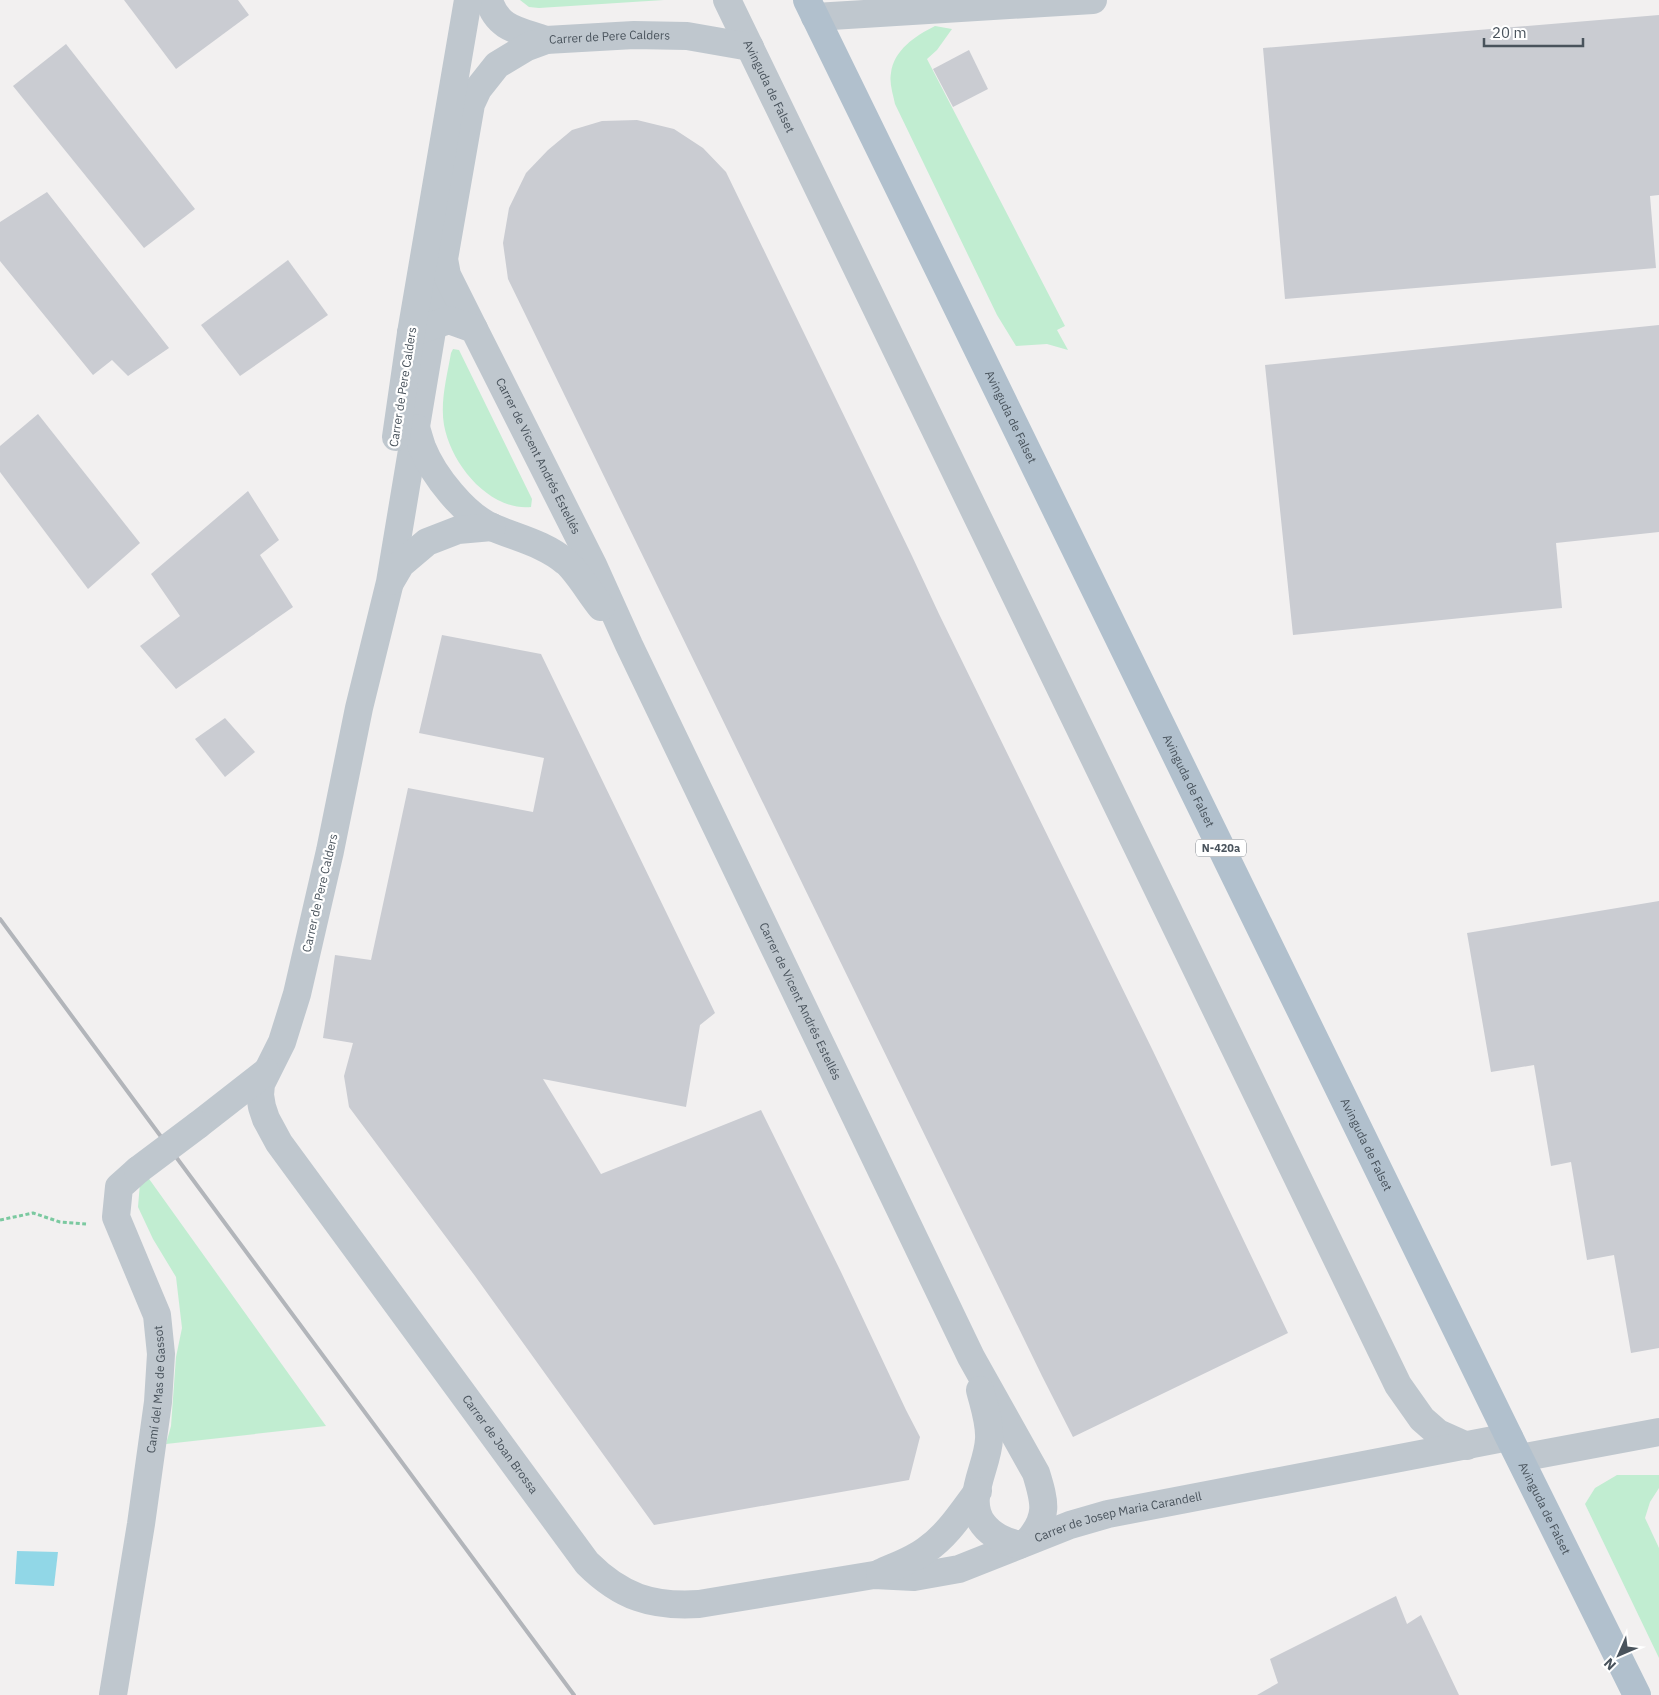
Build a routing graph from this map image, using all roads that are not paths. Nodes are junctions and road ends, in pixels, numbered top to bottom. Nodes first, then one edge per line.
1 (468, 0) edge
2 (489, 0) edge
3 (727, 0) edge
4 (1093, 0) edge
5 (919, 4) edge
6 (811, 8) edge
7 (546, 40) junction
8 (750, 47) junction
9 (444, 259) junction
10 (474, 329) junction
11 (418, 337) junction
12 (416, 428) junction
13 (492, 527) junction
14 (390, 582) junction
15 (628, 645) junction
16 (359, 708) junction
17 (266, 1072) junction
18 (972, 1356) junction
19 (1659, 1432) edge
20 (1467, 1446) junction
21 (1514, 1448) junction
22 (978, 1487) junction
23 (1023, 1543) junction
24 (874, 1575) junction
25 (113, 1695) edge
26 (1637, 1695) edge

1 - 11 street, Carrer de Pere Calders
2 - 7 street
3 - 8 street, Avinguda de Falset
4 - 5 street
5 - 6 street
6 - 21 main road, Avinguda de Falset / N-420a
7 - 8 street, Carrer de Pere Calders
7 - 9 street, Carrer de Pere Calders
8 - 20 street, Avinguda de Falset
9 - 10 street, Carrer de Pere Calders
9 - 11 street, Carrer de Pere Calders
10 - 11 street
10 - 15 street, Carrer de Vicent Andrés Estellés
11 - 12 street, Carrer de Pere Calders
11 - 12 street, Carrer de Vicent Andrés Estellés
11 - 16 street, Carrer de Pere Calders
12 - 13 street, Carrer de Vicent Andrés Estellés
12 - 14 street, Carrer de Pere Calders
13 - 14 street, Carrer de Pere Calders
13 - 15 street, Carrer de Vicent Andrés Estellés
14 - 16 street, Carrer de Pere Calders
15 - 18 street, Carrer de Vicent Andrés Estellés
16 - 17 street, Carrer de Pere Calders
17 - 24 street, Carrer de Joan Brossa
17 - 25 street, Camí del Mas de Gassot, bridge
18 - 22 street, Carrer de Vicent Andrés Estellés
18 - 23 street, Carrer de Vicent Andrés Estellés
19 - 21 street, Carrer de Josep Maria Carandell
20 - 21 street, Carrer de Josep Maria Carandell
20 - 23 street, Carrer de Josep Maria Carandell
21 - 26 main road, Avinguda de Falset / N-420a
22 - 23 street, Carrer de Vicent Andrés Estellés
22 - 24 street
23 - 24 street, Carrer de Josep Maria Carandell

